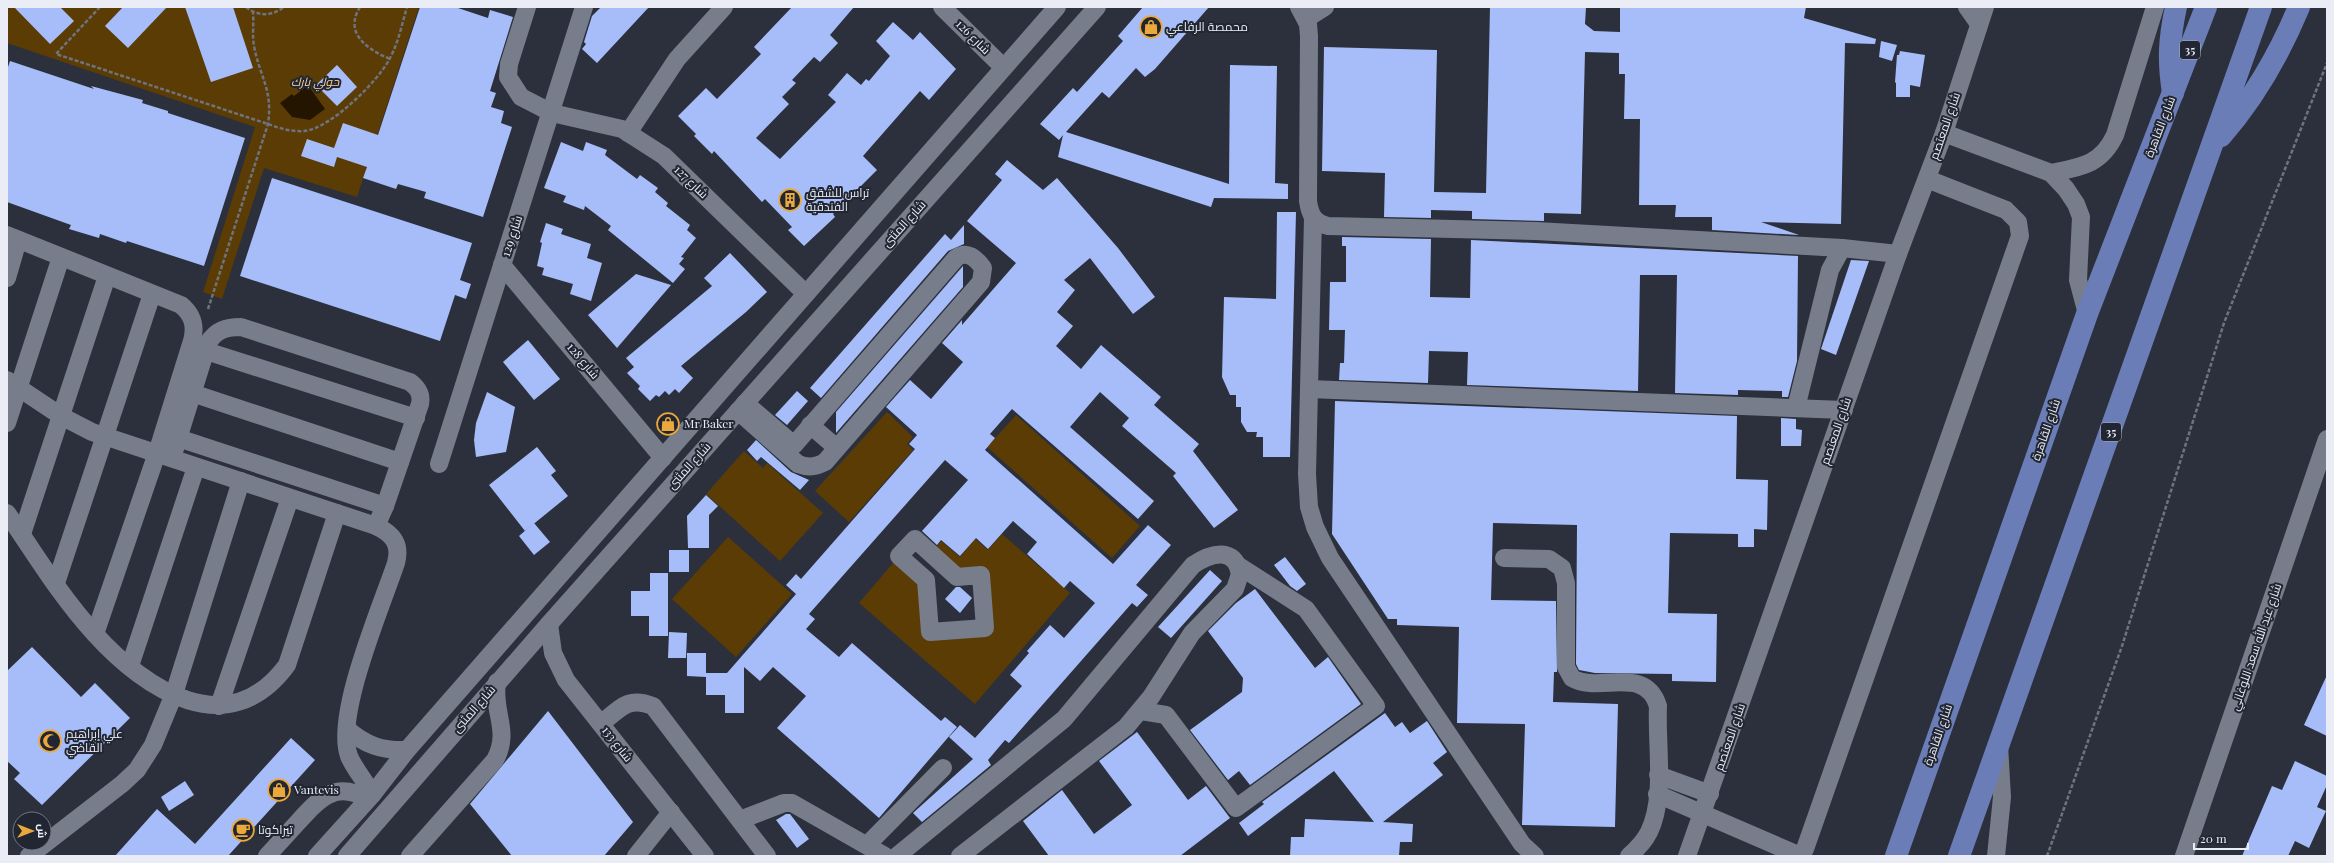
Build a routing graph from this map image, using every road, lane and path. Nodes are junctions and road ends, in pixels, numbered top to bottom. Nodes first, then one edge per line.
1 (100, 7) edge
2 (246, 7) edge
3 (284, 7) edge
4 (360, 7) edge
5 (407, 7) edge
6 (528, 7) edge
7 (584, 7) edge
8 (724, 7) edge
9 (942, 7) edge
10 (1057, 7) edge
11 (1097, 7) edge
12 (1326, 7) edge
13 (1967, 7) edge
14 (1985, 7) edge
15 (2155, 7) edge
16 (2176, 7) edge
17 (2206, 7) edge
18 (2261, 7) edge
19 (2299, 7) edge
20 (253, 12) junction
21 (1303, 13) edge
22 (1979, 24) junction
23 (390, 59) junction
24 (2327, 63) edge
25 (1003, 67) junction
26 (2174, 94) junction
27 (552, 113) junction
28 (268, 124) junction
29 (628, 133) junction
30 (1944, 133) junction
31 (2213, 144) junction
32 (2051, 173) junction
33 (1927, 179) junction
34 (1313, 218) junction
35 (13, 238) edge
36 (1842, 248) junction
37 (1898, 254) junction
38 (61, 257) junction
39 (502, 265) junction
40 (107, 276) junction
41 (7, 278) edge
42 (152, 294) junction
43 (806, 294) junction
44 (207, 314) dead end
45 (2087, 314) junction
46 (206, 351) junction
47 (12, 385) edge
48 (1309, 389) junction
49 (192, 393) junction
50 (741, 407) junction
51 (1796, 408) junction
52 (1844, 410) junction
53 (61, 416) junction
54 (416, 418) junction
55 (7, 423) edge
56 (810, 425) junction
57 (105, 437) junction
58 (178, 438) junction
59 (2327, 439) edge
60 (837, 448) junction
61 (164, 456) junction
62 (663, 458) junction
63 (400, 462) junction
64 (439, 464) dead end
65 (196, 467) junction
66 (241, 482) junction
67 (290, 498) junction
68 (385, 506) junction
69 (7, 513) edge
70 (338, 514) junction
71 (376, 526) junction
72 (22, 534) junction
73 (1504, 558) dead end
74 (1239, 566) junction
75 (926, 580) joint
76 (56, 583) junction
77 (549, 624) junction
78 (95, 634) junction
79 (130, 666) junction
80 (497, 682) junction
81 (174, 694) junction
82 (219, 706) junction
83 (1141, 711) junction
84 (601, 724) junction
85 (346, 729) junction
86 (1999, 744) junction
87 (407, 750) junction
88 (943, 768) dead end
89 (1658, 775) junction
90 (1657, 794) junction
91 (1710, 794) junction
92 (370, 797) junction
93 (671, 812) junction
94 (1702, 814) junction
95 (740, 820) junction
96 (867, 845) junction
97 (29, 856) edge
98 (267, 856) edge
99 (317, 856) edge
100 (347, 856) edge
101 (410, 856) edge
102 (636, 856) edge
103 (704, 856) edge
104 (768, 856) edge
105 (885, 856) edge
106 (897, 856) edge
107 (960, 856) edge
108 (1535, 856) edge
109 (1629, 856) edge
110 (1687, 856) edge
111 (1896, 856) edge
112 (1959, 856) edge
113 (1996, 856) edge
114 (2047, 856) edge
115 (2184, 856) edge

1 - 28 path
2 - 20 path
3 - 20 path
4 - 23 path
5 - 23 path
6 - 27 street, شارع 127
7 - 27 street, شارع 129
8 - 29 street
9 - 25 street, شارع 126
10 - 25 street, شارع المثنى
11 - 50 street, شارع المثنى
12 - 21 street
13 - 22 street
14 - 22 street, شارع المعتصم
15 - 32 street
16 - 26 main road
17 - 26 main road, شارع القاهرة / 35
18 - 31 main road, 35
19 - 31 main road
20 - 28 path
21 - 34 street
22 - 30 street, شارع المعتصم
23 - 28 path
24 - 114 path
25 - 43 street, شارع المثنى
26 - 45 main road, شارع القاهرة / 35
27 - 29 street, شارع 127
27 - 39 street, شارع 129
28 - 44 path
29 - 43 street, شارع 127
30 - 32 street
30 - 33 street, شارع المعتصم
31 - 86 main road, 35
32 - 45 street
33 - 37 street, شارع المعتصم
33 - 94 street
34 - 36 street
34 - 48 street
35 - 38 street
35 - 41 street
36 - 37 street
36 - 51 street
37 - 52 street, شارع المعتصم
38 - 40 street
38 - 47 street
39 - 62 street, شارع 128
39 - 64 street, شارع 129
40 - 42 street
40 - 53 street
42 - 57 street
42 - 61 street
43 - 62 street, شارع المثنى
45 - 111 main road, شارع القاهرة / 35
46 - 49 street
46 - 54 street
46 - 54 street
47 - 53 street
47 - 55 street
48 - 51 street
48 - 108 street
49 - 58 street
49 - 63 street
50 - 56 street
50 - 60 street
50 - 77 street, شارع المثنى
51 - 52 street
52 - 91 street, شارع المعتصم
53 - 57 street
53 - 72 street
54 - 63 street
56 - 60 street
56 - 60 street
57 - 61 street
57 - 76 street
58 - 61 street
58 - 68 street
59 - 115 street, شارع عبد الله سعد اللوغاني
61 - 65 street
61 - 78 street
62 - 87 street, شارع المثنى
63 - 68 street
65 - 66 street
65 - 79 street
66 - 67 street
66 - 81 street
67 - 70 street
67 - 82 street
68 - 71 street
69 - 72 street
70 - 71 street
70 - 82 street
71 - 85 street
72 - 76 street
73 - 89 street
74 - 83 street
74 - 83 street
74 - 106 street
75 - 75 street
76 - 78 street
77 - 80 street, شارع المثنى
77 - 84 street, شارع 133
78 - 79 street
79 - 81 street
80 - 100 street, شارع المثنى
80 - 101 street
81 - 82 street
81 - 97 street
83 - 107 street
84 - 93 street, شارع 133
84 - 95 street
85 - 87 street
85 - 92 street
86 - 112 main road, 35
86 - 113 street
87 - 92 street, شارع المثنى
88 - 96 street
89 - 90 street
89 - 91 street
90 - 94 street
90 - 109 street
91 - 94 street, شارع المعتصم
92 - 98 street
92 - 99 street, شارع المثنى
93 - 102 street
93 - 103 street, شارع 133
94 - 110 street, شارع المعتصم
95 - 96 street
95 - 104 street
96 - 105 street

